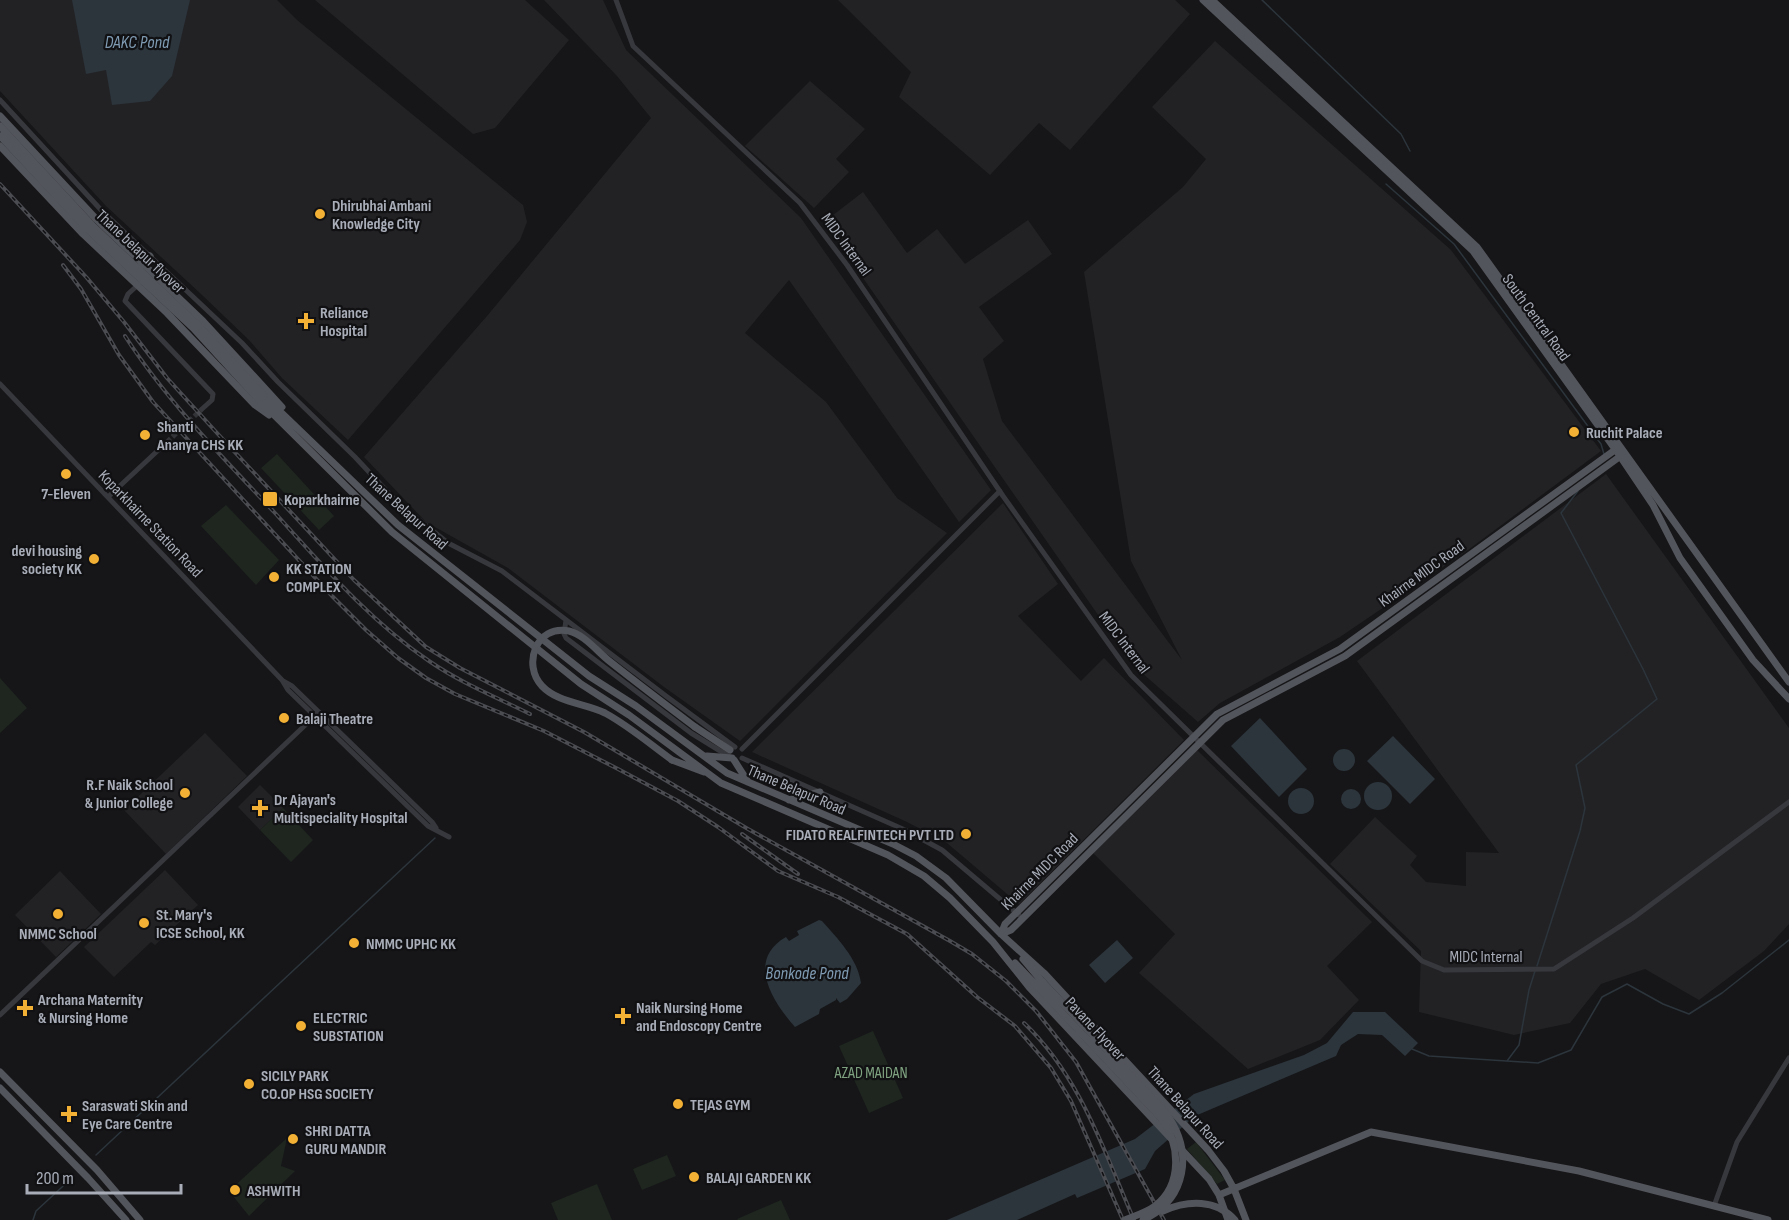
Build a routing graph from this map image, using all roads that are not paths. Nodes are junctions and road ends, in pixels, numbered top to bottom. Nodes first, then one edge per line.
1 (616, 0) edge
2 (1203, 0) edge
3 (1212, 0) edge
4 (0, 100) edge
5 (0, 116) edge
6 (0, 126) edge
7 (0, 136) edge
8 (0, 146) edge
9 (150, 256) junction
10 (157, 262) junction
11 (143, 264) junction
12 (150, 270) junction
13 (130, 279) junction
14 (137, 286) junction
15 (0, 384) edge
16 (262, 398) junction
17 (202, 409) tunnel mouth
18 (292, 421) junction
19 (286, 427) junction
20 (167, 442) tunnel mouth
21 (1621, 451) junction
22 (1000, 491) junction
23 (108, 497) junction
24 (566, 620) junction
25 (1789, 682) edge
26 (1789, 699) edge
27 (317, 714) junction
28 (1194, 737) junction
29 (1200, 743) junction
30 (734, 753) junction
31 (704, 756) junction
32 (712, 775) junction
33 (748, 782) junction
34 (820, 792) junction
35 (789, 800) junction
36 (1789, 802) edge
37 (449, 837) dead end
38 (1017, 912) junction
39 (1023, 918) junction
40 (1001, 934) junction
41 (993, 942) junction
42 (1037, 980) junction
43 (0, 1016) edge
44 (1789, 1058) edge
45 (0, 1072) edge
46 (0, 1088) edge
47 (1234, 1189) junction
48 (1219, 1196) junction
49 (1714, 1206) junction
50 (1158, 1213) junction
51 (141, 1218) edge
52 (126, 1220) edge
53 (1125, 1220) edge
54 (1143, 1220) edge
55 (1228, 1220) edge
56 (1235, 1220) edge
57 (1246, 1220) edge
58 (1768, 1220) edge

1 - 22 street, MIDC Internal
2 - 21 main road, South Central Road
3 - 21 main road, South Central Road
4 - 9 street
5 - 11 main road
6 - 16 main road, Thane belapur flyover, bridge
7 - 16 main road, Thane belapur flyover, bridge
8 - 13 main road
9 - 10 street
9 - 11 main road
10 - 12 street
10 - 24 street
11 - 12 main road
11 - 13 main road
12 - 14 street
12 - 18 main road
13 - 14 main road
14 - 17 street
14 - 19 main road
15 - 23 street, Koparkhairne Station Road
16 - 18 main road
16 - 19 main road
18 - 31 main road, Thane Belapur Road
19 - 32 main road, Thane Belapur Road
20 - 23 street
21 - 25 main road, South Central Road
21 - 26 main road, South Central Road
21 - 28 main road, Khairne MIDC Road
21 - 29 main road, Khairne MIDC Road
22 - 28 street, MIDC Internal
22 - 30 street
23 - 27 street, Koparkhairne Station Road
24 - 30 street
24 - 30 street
27 - 37 street, Koparkhairne Station Road
27 - 43 street
28 - 29 street, MIDC Internal
28 - 38 main road, Khairne MIDC Road
29 - 36 street, MIDC Internal
29 - 39 main road, Khairne MIDC Road
30 - 31 main road
30 - 32 main road, bridge
30 - 33 main road
30 - 34 street
31 - 33 main road, Thane Belapur Road
32 - 41 main road, Thane Belapur Road
33 - 35 main road, Thane Belapur Road
34 - 35 main road
34 - 38 street
35 - 40 main road, Thane Belapur Road
38 - 39 street
38 - 40 main road, Khairne MIDC Road
39 - 40 main road, Khairne MIDC Road
40 - 42 main road, Pavane Flyover
40 - 47 main road, Thane Belapur Road
41 - 42 main road, Pavane Flyover
41 - 48 main road, Thane Belapur Road, bridge
42 - 50 main road, Pavane Flyover, bridge
42 - 53 main road, Pavane Flyover, bridge
44 - 49 street
45 - 51 main road
46 - 52 main road
47 - 48 main road
47 - 49 main road
47 - 57 main road, Thane Belapur Road
48 - 55 main road, Thane Belapur Road
49 - 58 main road
50 - 54 main road, bridge
50 - 56 main road, bridge

